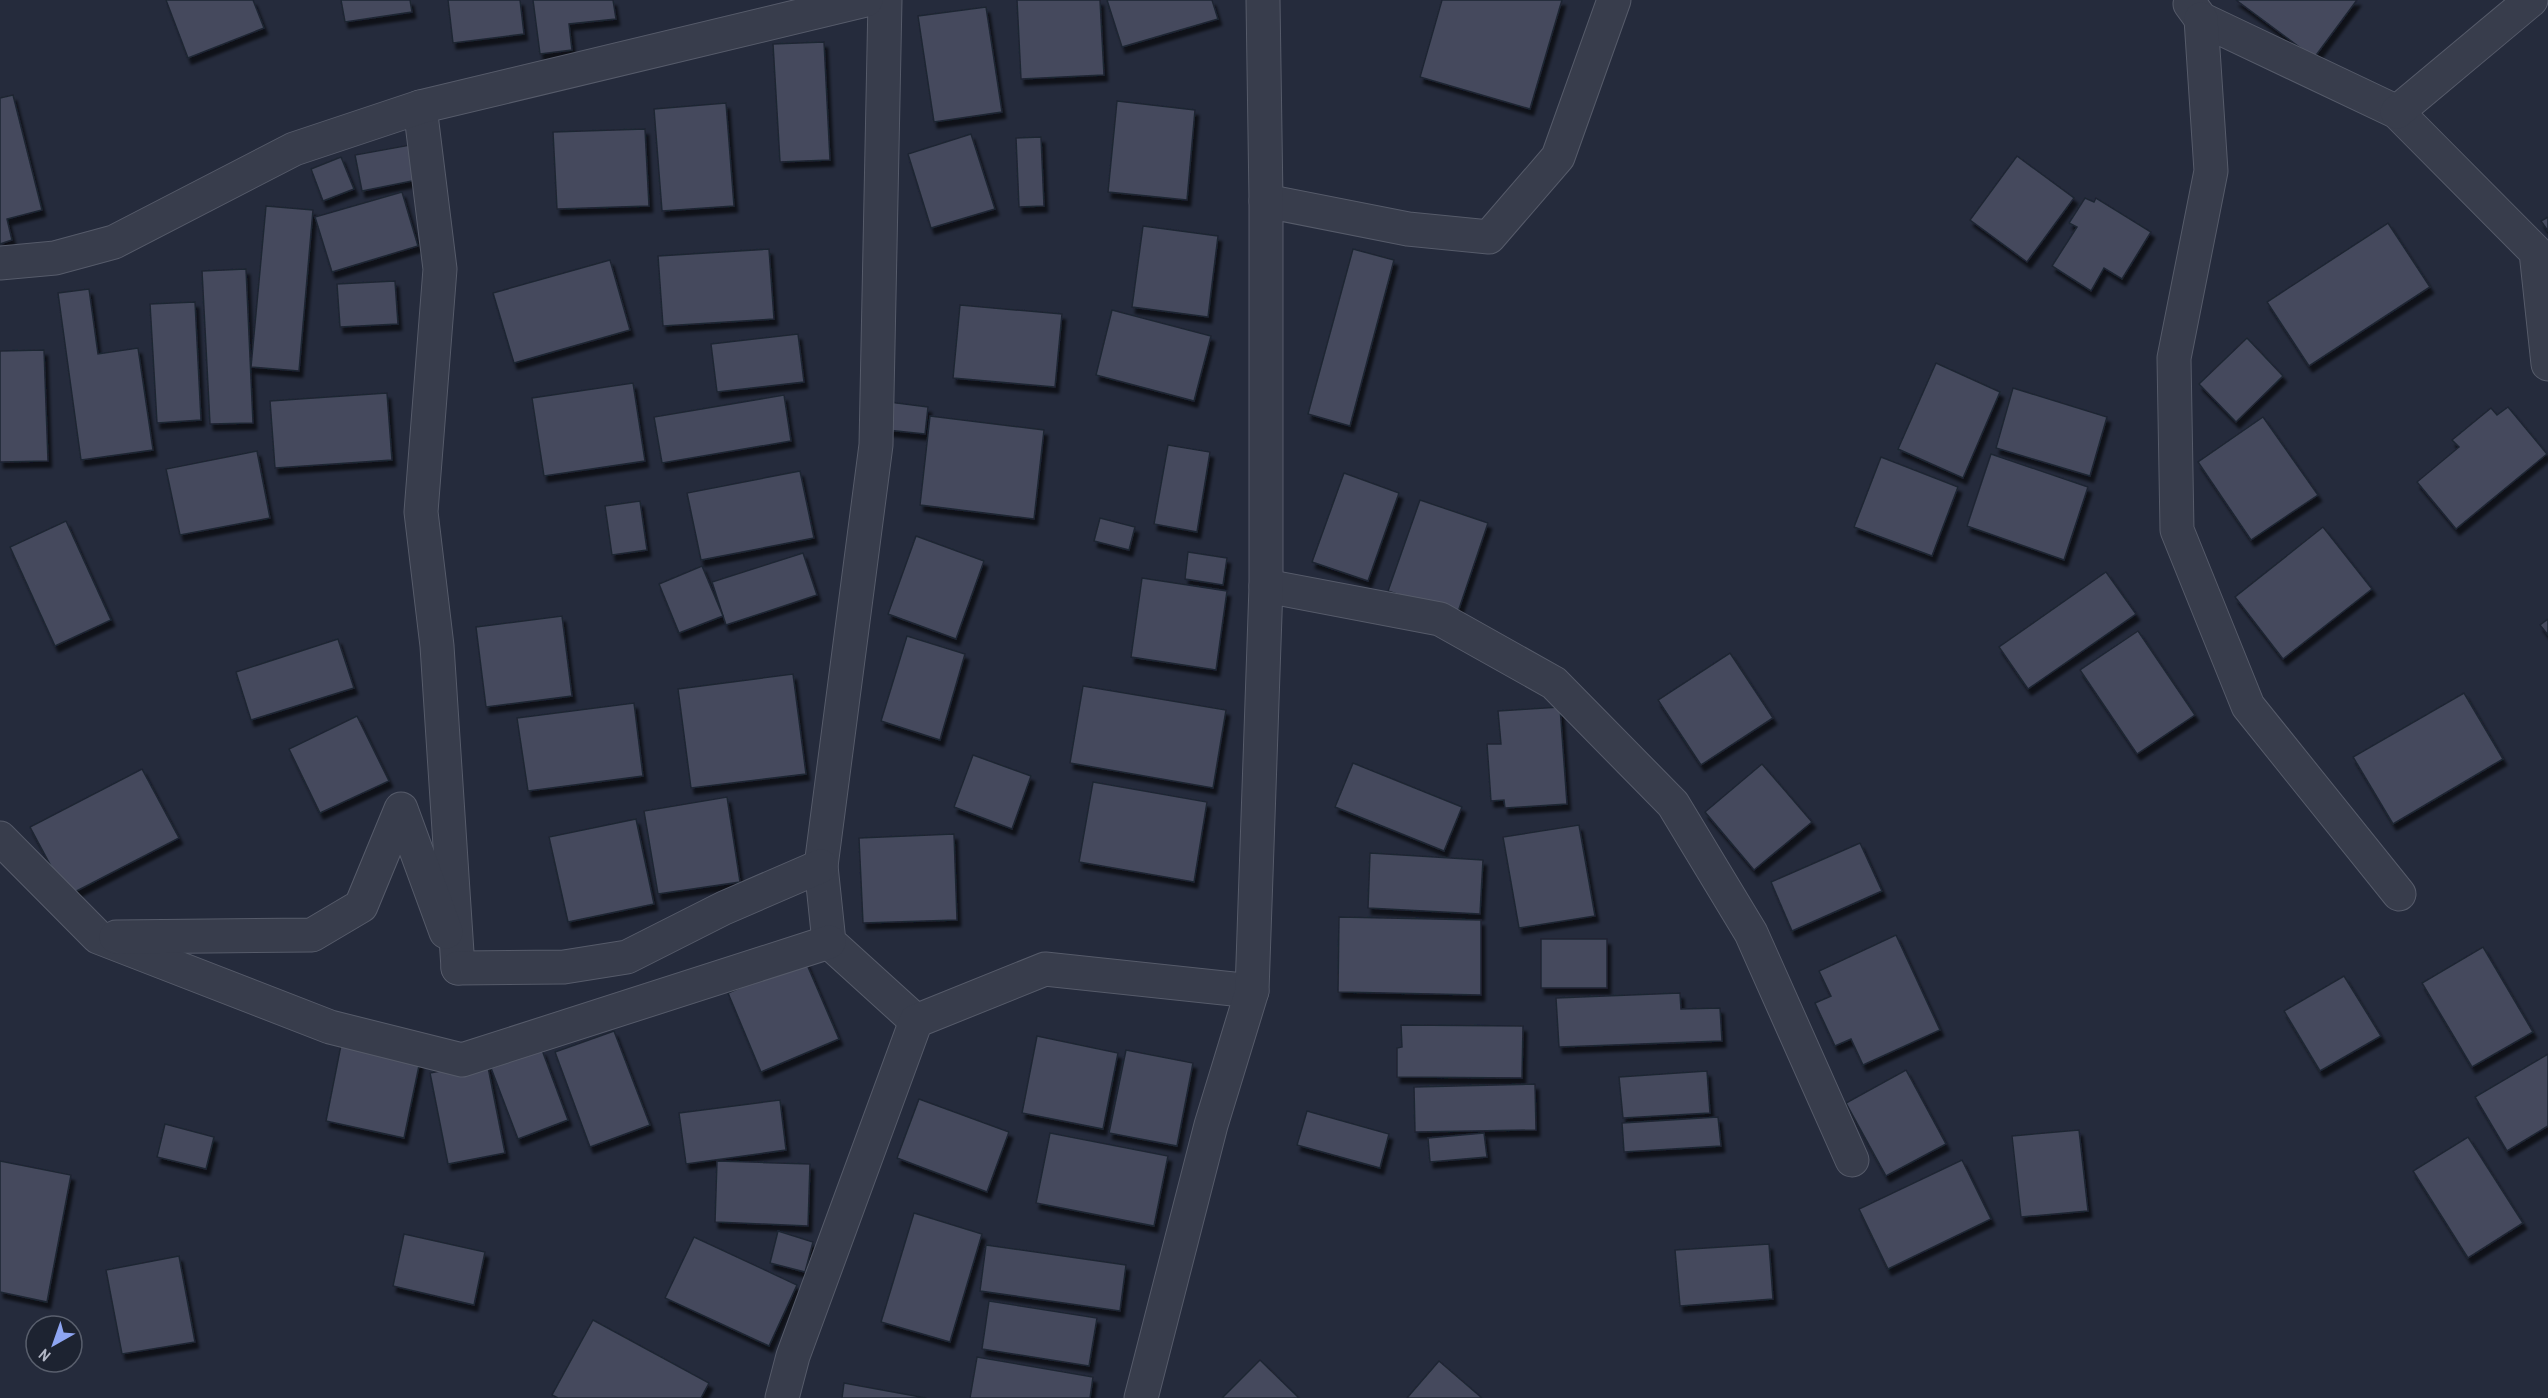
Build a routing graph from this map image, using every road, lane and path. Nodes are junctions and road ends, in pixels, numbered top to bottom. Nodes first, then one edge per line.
1 (866, 0) edge
2 (885, 0) edge
3 (1263, 0) edge
4 (1614, 0) edge
5 (2531, 0) edge
6 (2194, 9) edge
7 (420, 107) junction
8 (2397, 112) junction
9 (1266, 201) junction
10 (0, 263) edge
11 (2548, 364) edge
12 (1266, 586) junction
13 (0, 838) edge
14 (821, 866) junction
15 (2399, 894) dead end
16 (98, 937) junction
17 (829, 942) junction
18 (458, 968) junction
19 (1252, 991) junction
20 (916, 1021) junction
21 (1852, 1160) dead end
22 (782, 1398) edge
23 (1141, 1398) edge

1 - 7 street
2 - 14 street
3 - 9 street
4 - 9 street
5 - 8 street
6 - 8 street
6 - 15 street
7 - 10 street
7 - 18 street
8 - 11 street
9 - 12 street
12 - 19 street
12 - 21 street
13 - 16 street
14 - 17 street
14 - 18 street
16 - 17 street
16 - 18 street
17 - 20 street
19 - 20 street
19 - 23 street
20 - 22 street

